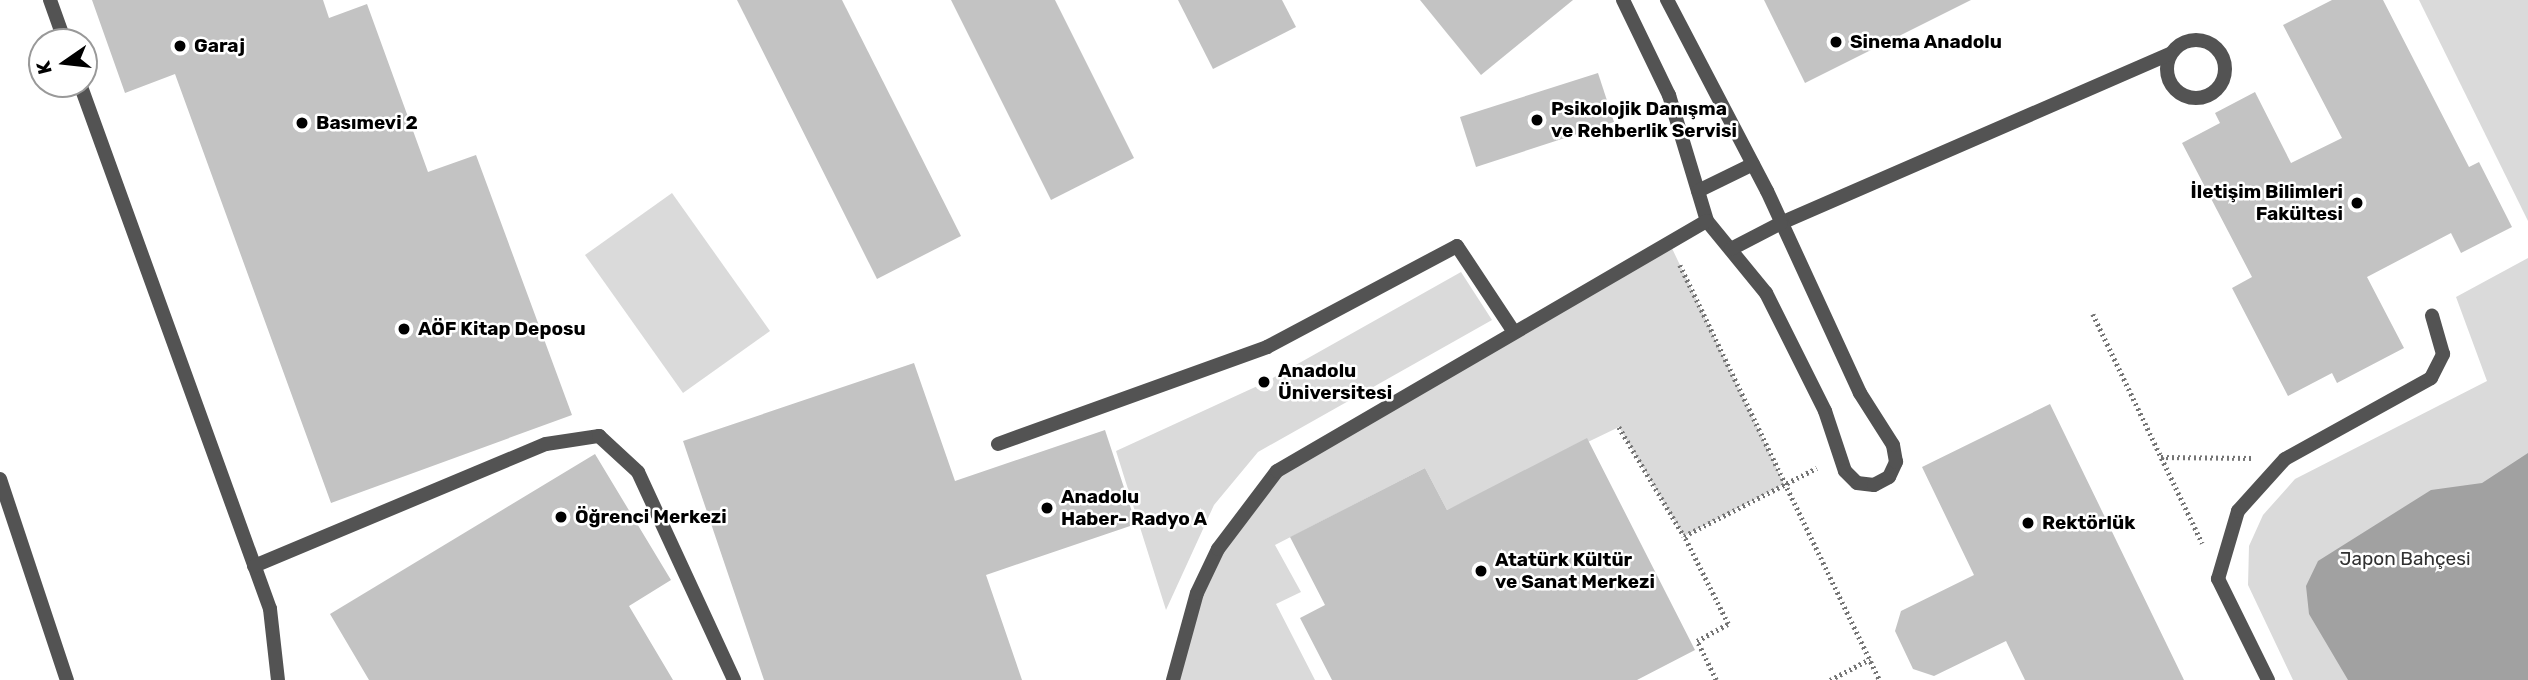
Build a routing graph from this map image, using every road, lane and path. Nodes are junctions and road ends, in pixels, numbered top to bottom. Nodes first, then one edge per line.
1 (50, 0) edge
2 (1623, 0) edge
3 (1667, 0) edge
4 (60, 28) edge
5 (2170, 54) junction
6 (85, 98) edge
7 (1753, 164) junction
8 (1698, 191) junction
9 (1707, 220) junction
10 (1781, 223) junction
11 (1669, 242) junction
12 (1731, 249) junction
13 (2093, 314) dead end
14 (2432, 316) dead end
15 (1512, 329) junction
16 (1619, 427) dead end
17 (998, 444) dead end
18 (2161, 457) junction
19 (1840, 458) junction
20 (2286, 459) junction
21 (0, 479) edge
22 (1784, 484) junction
23 (1684, 536) junction
24 (254, 566) junction
25 (2218, 579) junction
26 (1870, 659) junction
27 (67, 680) edge
28 (278, 680) edge
29 (734, 680) edge
30 (1173, 680) edge
31 (1716, 680) edge
32 (1829, 680) edge
33 (1880, 680) edge
34 (2268, 680) edge

1 - 4 street
2 - 8 street
3 - 7 street
5 - 5 street
5 - 10 street
6 - 24 street
7 - 8 street
7 - 10 street
8 - 9 street
9 - 11 street
9 - 12 street
10 - 12 street
10 - 19 street
11 - 15 street
11 - 22 path
12 - 19 street
13 - 18 path
14 - 20 street
15 - 17 street
15 - 30 street
16 - 23 path
18 - 20 path
18 - 25 path
19 - 22 path
20 - 25 street
21 - 27 street
22 - 23 path
22 - 26 path
23 - 31 path
24 - 28 street
24 - 29 street
25 - 34 street
26 - 32 path
26 - 33 path

